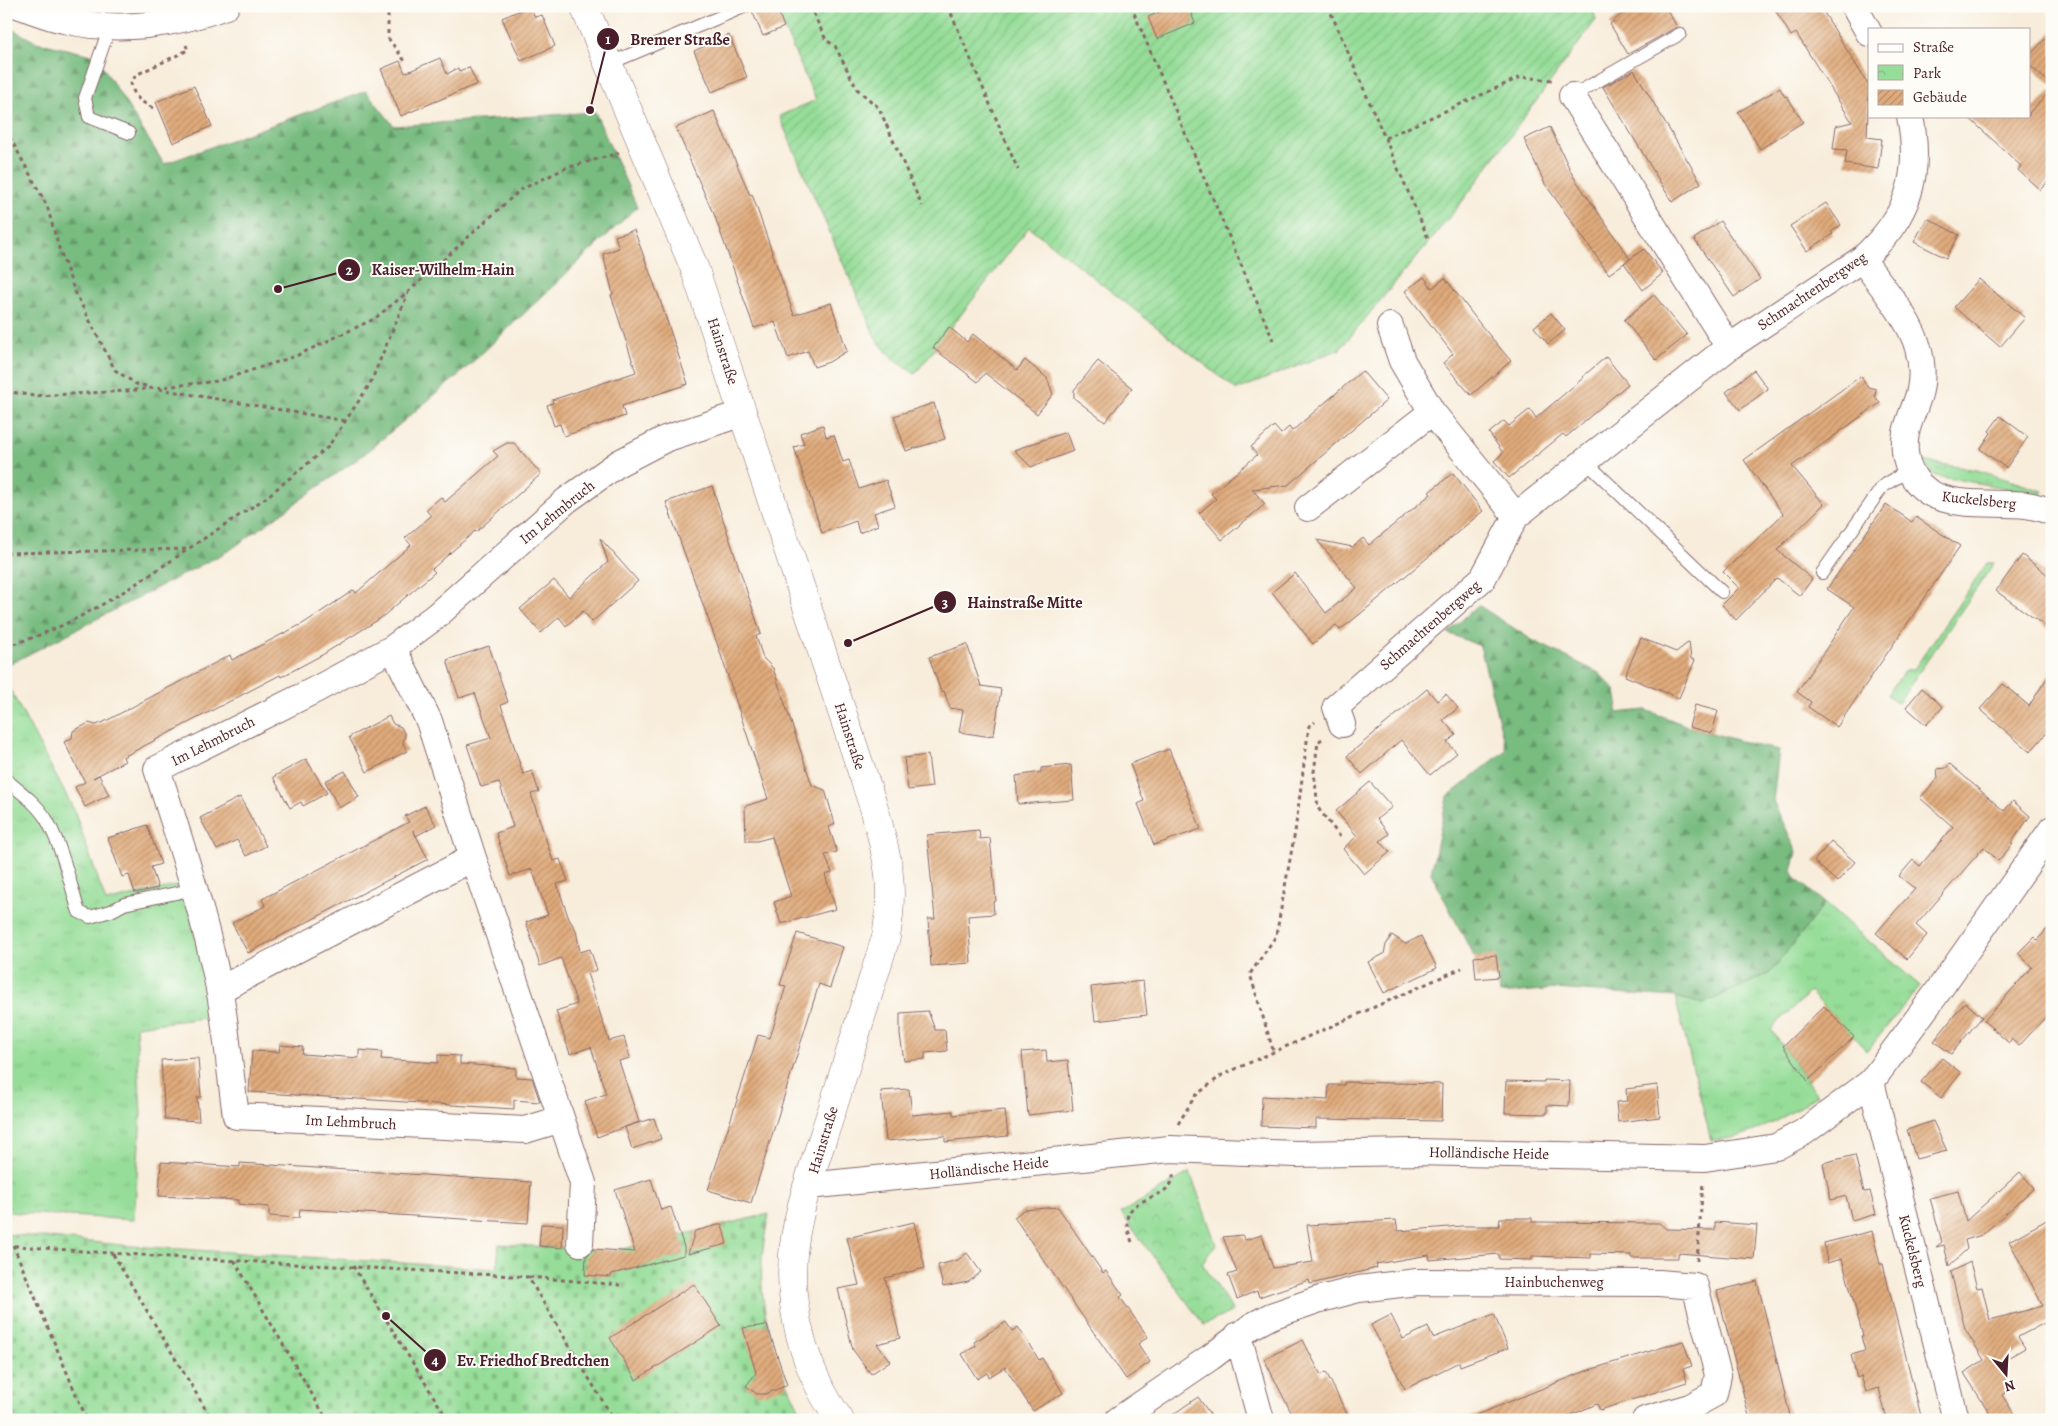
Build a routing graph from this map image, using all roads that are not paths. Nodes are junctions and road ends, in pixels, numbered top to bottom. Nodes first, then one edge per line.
1 (20, 6) edge
2 (226, 6) edge
3 (584, 6) edge
4 (746, 6) edge
5 (1854, 6) edge
6 (110, 26) junction
7 (1868, 31) edge
8 (1680, 34) dead end
9 (608, 64) junction
10 (1572, 96) joint
11 (1910, 118) edge
12 (129, 133) dead end
13 (1862, 259) junction
14 (1390, 326) dead end
15 (1729, 347) junction
16 (1432, 412) junction
17 (743, 413) junction
18 (1585, 461) junction
19 (1909, 470) junction
20 (1308, 508) dead end
21 (2052, 512) edge
22 (1516, 516) junction
23 (1822, 573) dead end
24 (1722, 592) dead end
25 (393, 648) junction
26 (1342, 724) road end
27 (6, 780) edge
28 (2052, 829) edge
29 (473, 858) junction
30 (195, 889) junction
31 (219, 990) junction
32 (1871, 1082) junction
33 (561, 1119) junction
34 (808, 1186) junction
35 (580, 1243) dead end
36 (1238, 1336) junction
37 (840, 1420) edge
38 (1118, 1420) edge
39 (1261, 1420) edge
40 (1645, 1420) edge
41 (1957, 1420) edge

1 - 6 street
2 - 6 street
3 - 9 street, Hainstraße
4 - 9 lane
5 - 7 street
6 - 12 lane
8 - 10 lane
9 - 17 street, Hainstraße
10 - 15 street
11 - 13 street, Schmachtenbergweg
13 - 15 street, Schmachtenbergweg
13 - 19 street, Kuckelsberg
14 - 16 street
15 - 18 street, Schmachtenbergweg
16 - 20 street
16 - 22 street
17 - 25 street, Im Lehmbruch
17 - 34 street, Hainstraße
18 - 22 street, Schmachtenbergweg
18 - 24 lane
19 - 21 street, Kuckelsberg
19 - 23 lane
22 - 26 street, Schmachtenbergweg
25 - 29 street
25 - 30 street, Im Lehmbruch
27 - 30 lane
28 - 32 street
29 - 31 street
29 - 33 street
30 - 31 street, Im Lehmbruch
31 - 33 street, Im Lehmbruch
32 - 34 street, Holländische Heide
32 - 41 street, Kuckelsberg
33 - 35 street
34 - 37 street, Hainstraße
36 - 38 street, Hainbuchenweg
36 - 39 street
36 - 40 street, Hainbuchenweg

